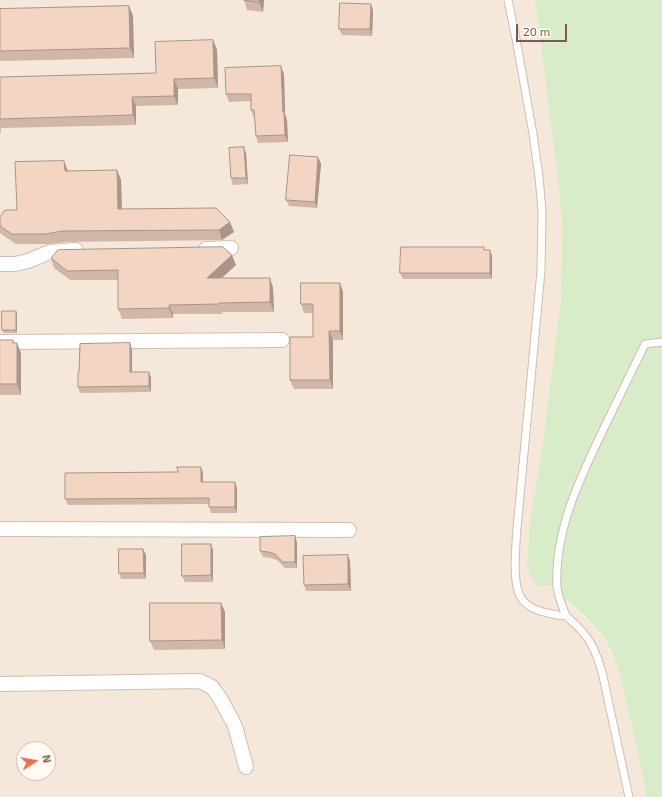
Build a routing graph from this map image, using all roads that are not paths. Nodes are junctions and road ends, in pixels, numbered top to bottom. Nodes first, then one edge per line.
1 (508, 0) edge
2 (231, 248) dead end
3 (192, 249) edge
4 (91, 250) edge
5 (0, 264) edge
6 (282, 340) dead end
7 (0, 342) edge
8 (662, 342) edge
9 (0, 529) edge
10 (349, 530) dead end
11 (566, 616) junction
12 (0, 684) edge
13 (246, 767) dead end
14 (630, 797) edge

1 - 11 lane
2 - 3 street
4 - 5 street
6 - 7 street
8 - 11 lane
9 - 10 street
11 - 14 lane
12 - 13 street

